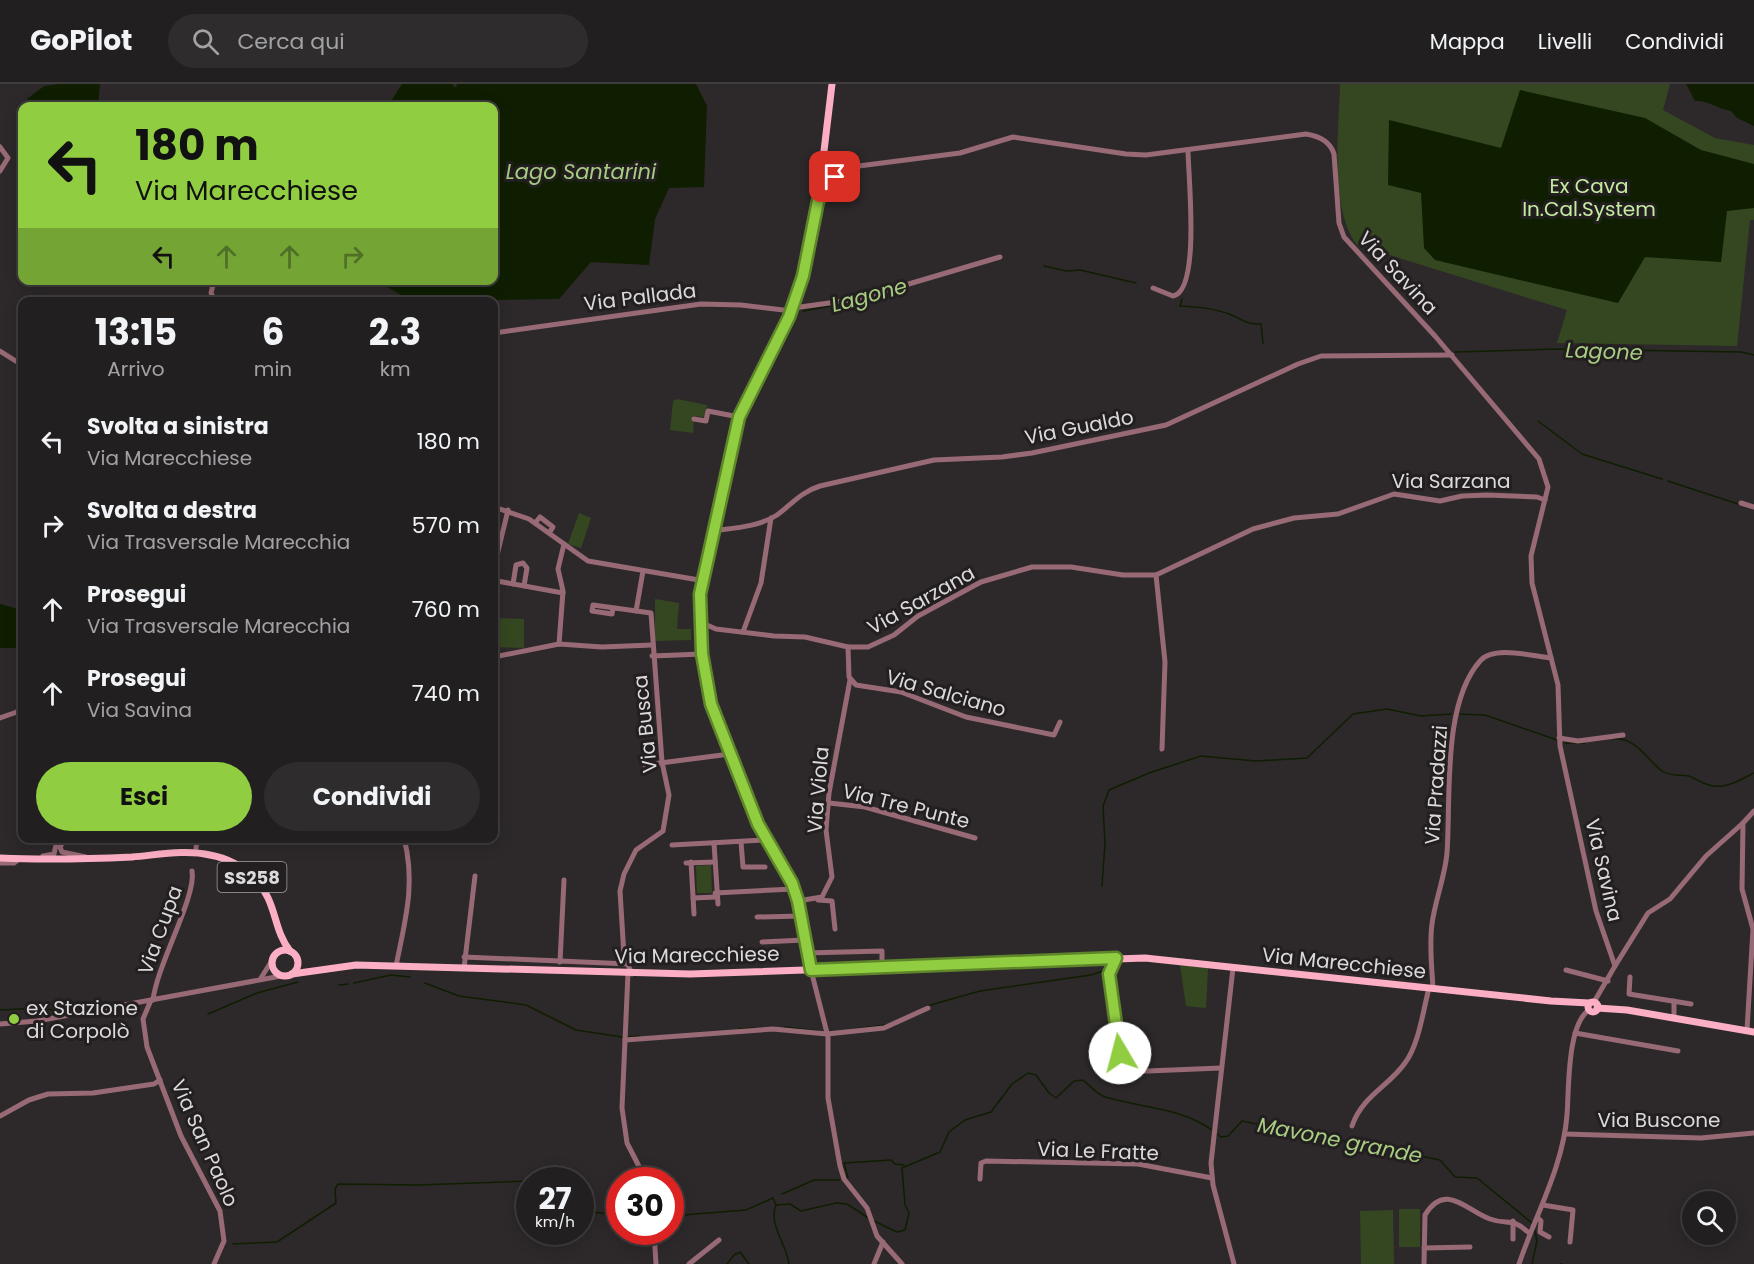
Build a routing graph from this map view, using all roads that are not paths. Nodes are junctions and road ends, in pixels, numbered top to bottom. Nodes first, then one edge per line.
1 (832, 84) edge
2 (0, 147) edge
3 (1188, 150) junction
4 (0, 171) edge
5 (835, 177) junction
6 (821, 181) junction
7 (818, 201) junction
8 (1000, 257) dead end
9 (213, 285) dead end
10 (1154, 288) dead end
11 (213, 297) edge
12 (792, 310) junction
13 (498, 332) edge
14 (0, 351) edge
15 (1452, 355) junction
16 (18, 362) edge
17 (739, 417) junction
18 (694, 419) dead end
19 (1545, 500) junction
20 (1741, 503) dead end
21 (1754, 507) edge
22 (498, 508) edge
23 (508, 510) junction
24 (771, 518) junction
25 (536, 523) junction
26 (712, 531) junction
27 (549, 533) junction
28 (564, 544) junction
29 (498, 551) edge
30 (642, 571) junction
31 (1156, 574) junction
32 (498, 581) edge
33 (699, 583) junction
34 (513, 584) junction
35 (524, 586) junction
36 (563, 593) junction
37 (613, 608) dead end
38 (636, 611) junction
39 (700, 622) junction
40 (743, 632) junction
41 (559, 644) junction
42 (652, 645) junction
43 (848, 647) junction
44 (702, 654) junction
45 (498, 656) edge
46 (652, 656) junction
47 (1551, 658) junction
48 (850, 680) junction
49 (18, 710) edge
50 (0, 718) edge
51 (1059, 722) dead end
52 (1623, 735) dead end
53 (1558, 738) junction
54 (1162, 749) dead end
55 (730, 754) junction
56 (662, 762) junction
57 (645, 765) dead end
58 (829, 803) junction
59 (1754, 811) edge
60 (1743, 823) junction
61 (975, 838) dead end
62 (766, 840) junction
63 (741, 842) junction
64 (58, 843) edge
65 (62, 843) edge
66 (196, 843) edge
67 (405, 843) edge
68 (714, 843) junction
69 (672, 845) dead end
70 (196, 848) dead end
71 (0, 858) edge
72 (19, 859) junction
73 (30, 859) junction
74 (90, 859) junction
75 (715, 862) junction
76 (0, 863) edge
77 (765, 867) dead end
78 (192, 871) dead end
79 (475, 876) dead end
80 (564, 880) dead end
81 (794, 889) junction
82 (716, 895) junction
83 (693, 898) junction
84 (818, 900) junction
85 (798, 901) junction
86 (718, 904) dead end
87 (694, 914) dead end
88 (801, 916) junction
89 (757, 917) dead end
90 (835, 929) dead end
91 (280, 933) junction
92 (804, 940) junction
93 (762, 942) dead end
94 (290, 951) junction
95 (277, 952) junction
96 (807, 956) junction
97 (464, 957) junction
98 (1116, 958) junction
99 (298, 961) junction
100 (271, 962) junction
101 (560, 962) junction
102 (629, 964) junction
103 (396, 966) junction
104 (1615, 966) junction
105 (882, 967) junction
106 (464, 968) junction
107 (1233, 968) junction
108 (811, 970) junction
109 (1566, 970) dead end
110 (797, 971) junction
111 (315, 972) junction
112 (292, 974) junction
113 (630, 974) junction
114 (281, 976) junction
115 (1630, 977) dead end
116 (258, 981) junction
117 (1608, 981) junction
118 (1431, 988) junction
119 (152, 1000) junction
120 (1674, 1001) junction
121 (1692, 1004) dead end
122 (1592, 1006) junction
123 (928, 1008) dead end
124 (1674, 1017) junction
125 (0, 1024) edge
126 (1751, 1031) edge
127 (1575, 1033) junction
128 (827, 1034) junction
129 (625, 1040) junction
130 (1678, 1051) dead end
131 (1221, 1068) junction
132 (160, 1080) junction
133 (0, 1116) edge
134 (1352, 1126) dead end
135 (1754, 1133) edge
136 (1565, 1134) junction
137 (639, 1167) edge
138 (1212, 1178) junction
139 (980, 1179) dead end
140 (1543, 1205) junction
141 (1538, 1219) junction
142 (1513, 1221) junction
143 (1530, 1231) junction
144 (1549, 1237) dead end
145 (1513, 1239) dead end
146 (719, 1240) dead end
147 (883, 1242) junction
148 (1570, 1242) dead end
149 (655, 1245) edge
150 (1470, 1247) dead end
151 (1424, 1248) junction
152 (214, 1264) edge
153 (656, 1264) edge
154 (688, 1264) edge
155 (874, 1264) edge
156 (902, 1264) edge
157 (1234, 1264) edge
158 (1424, 1264) edge
159 (1519, 1264) edge

1 - 6 main road
2 - 4 street
3 - 5 street, Via Savina
3 - 10 street
3 - 15 street, Via Savina
5 - 6 street, Via Savina
5 - 7 street
6 - 7 main road
7 - 12 main road
8 - 12 street, Via Pallada
9 - 11 street
12 - 13 street, Via Pallada
12 - 17 main road
14 - 16 street
15 - 19 street, Via Savina
15 - 24 street, Via Gualdo
17 - 18 street
17 - 26 main road
19 - 31 street, Via Sarzana
19 - 47 street, Via Savina
20 - 21 street
22 - 23 street
23 - 25 street
23 - 29 street
24 - 26 street, Via Gualdo
24 - 40 street
25 - 27 street
25 - 27 street
26 - 33 main road
27 - 28 street
28 - 30 street
28 - 36 street
30 - 33 street
30 - 38 street
31 - 43 street, Via Sarzana
31 - 54 street
32 - 34 street
33 - 39 main road
34 - 35 street
34 - 35 street
35 - 36 street
36 - 41 street
37 - 38 street
38 - 42 street
39 - 40 street, Via Sarzana
39 - 44 main road
40 - 43 street, Via Sarzana
41 - 42 street, Via Busca
41 - 45 street, Via Busca
42 - 46 street, Via Busca
43 - 48 street
44 - 46 street
44 - 55 main road
46 - 56 street, Via Busca
47 - 53 street, Via Savina
47 - 118 street, Via Pradazzi
48 - 51 street, Via Salciano
48 - 58 street, Via Viola
49 - 50 street
52 - 53 street
53 - 104 street, Via Savina
55 - 56 street
55 - 62 main road
56 - 57 street
56 - 102 street, Via Busca
58 - 61 street, Via Tre Punte
58 - 84 street, Via Viola
59 - 60 street
60 - 104 street
60 - 126 street
62 - 63 street
62 - 81 main road
63 - 68 street
63 - 77 street
64 - 73 street
65 - 74 street
66 - 70 street
67 - 103 street
68 - 69 street
68 - 75 street
71 - 72 main road, SS258
72 - 73 main road, SS258
72 - 76 street
73 - 74 main road, SS258
74 - 91 main road, SS258
75 - 82 street
75 - 83 street
78 - 119 street, Via Cupa
79 - 97 street
80 - 101 street
81 - 82 street
81 - 85 main road
82 - 83 street
82 - 86 street
83 - 87 street
84 - 85 street
84 - 90 street
85 - 88 main road
88 - 89 street
88 - 92 main road
91 - 94 main road, SS258
91 - 95 main road, SS258
92 - 93 street
92 - 96 main road
94 - 95 main road
94 - 99 main road, SS258
95 - 100 main road, SS258
96 - 105 street
96 - 108 main road
96 - 110 main road
97 - 101 street
97 - 106 street
98 - 105 main road, Via Marecchiese
98 - 107 main road, Via Marecchiese
98 - 131 street
99 - 111 main road, SS258
99 - 112 main road
100 - 114 main road
100 - 116 street
101 - 102 street
102 - 113 street, Via Busca
103 - 106 main road, Via Marecchiese
103 - 111 main road, Via Marecchiese
104 - 117 street
105 - 108 main road, Via Marecchiese
106 - 113 main road, Via Marecchiese
107 - 118 main road, Via Marecchiese
107 - 131 street
108 - 110 main road, Via Marecchiese
108 - 128 street
109 - 117 street
110 - 113 main road, Via Marecchiese
111 - 112 main road, Via Marecchiese
112 - 114 main road
113 - 129 street, Via Busca
114 - 116 street
115 - 120 street
116 - 119 street
117 - 122 street
118 - 122 main road, Via Marecchiese
118 - 134 street
119 - 125 street
119 - 132 street, Via San Paolo
120 - 121 street
120 - 124 street
122 - 124 main road, Via Marecchiese
122 - 127 street
123 - 128 street
124 - 126 main road, Via Marecchiese
127 - 130 street
127 - 136 street
128 - 129 street
128 - 147 street
129 - 137 street, Via Busca
131 - 138 street
132 - 133 street
132 - 152 street, Via San Paolo
135 - 136 street, Via Buscone
136 - 140 street
138 - 139 street, Via Le Fratte
138 - 157 street
140 - 141 street
140 - 148 street
141 - 143 street
141 - 144 street
142 - 143 street
142 - 145 street
142 - 151 street
143 - 159 street
146 - 154 street
147 - 155 street
147 - 156 street
149 - 153 street
150 - 151 street
151 - 158 street

